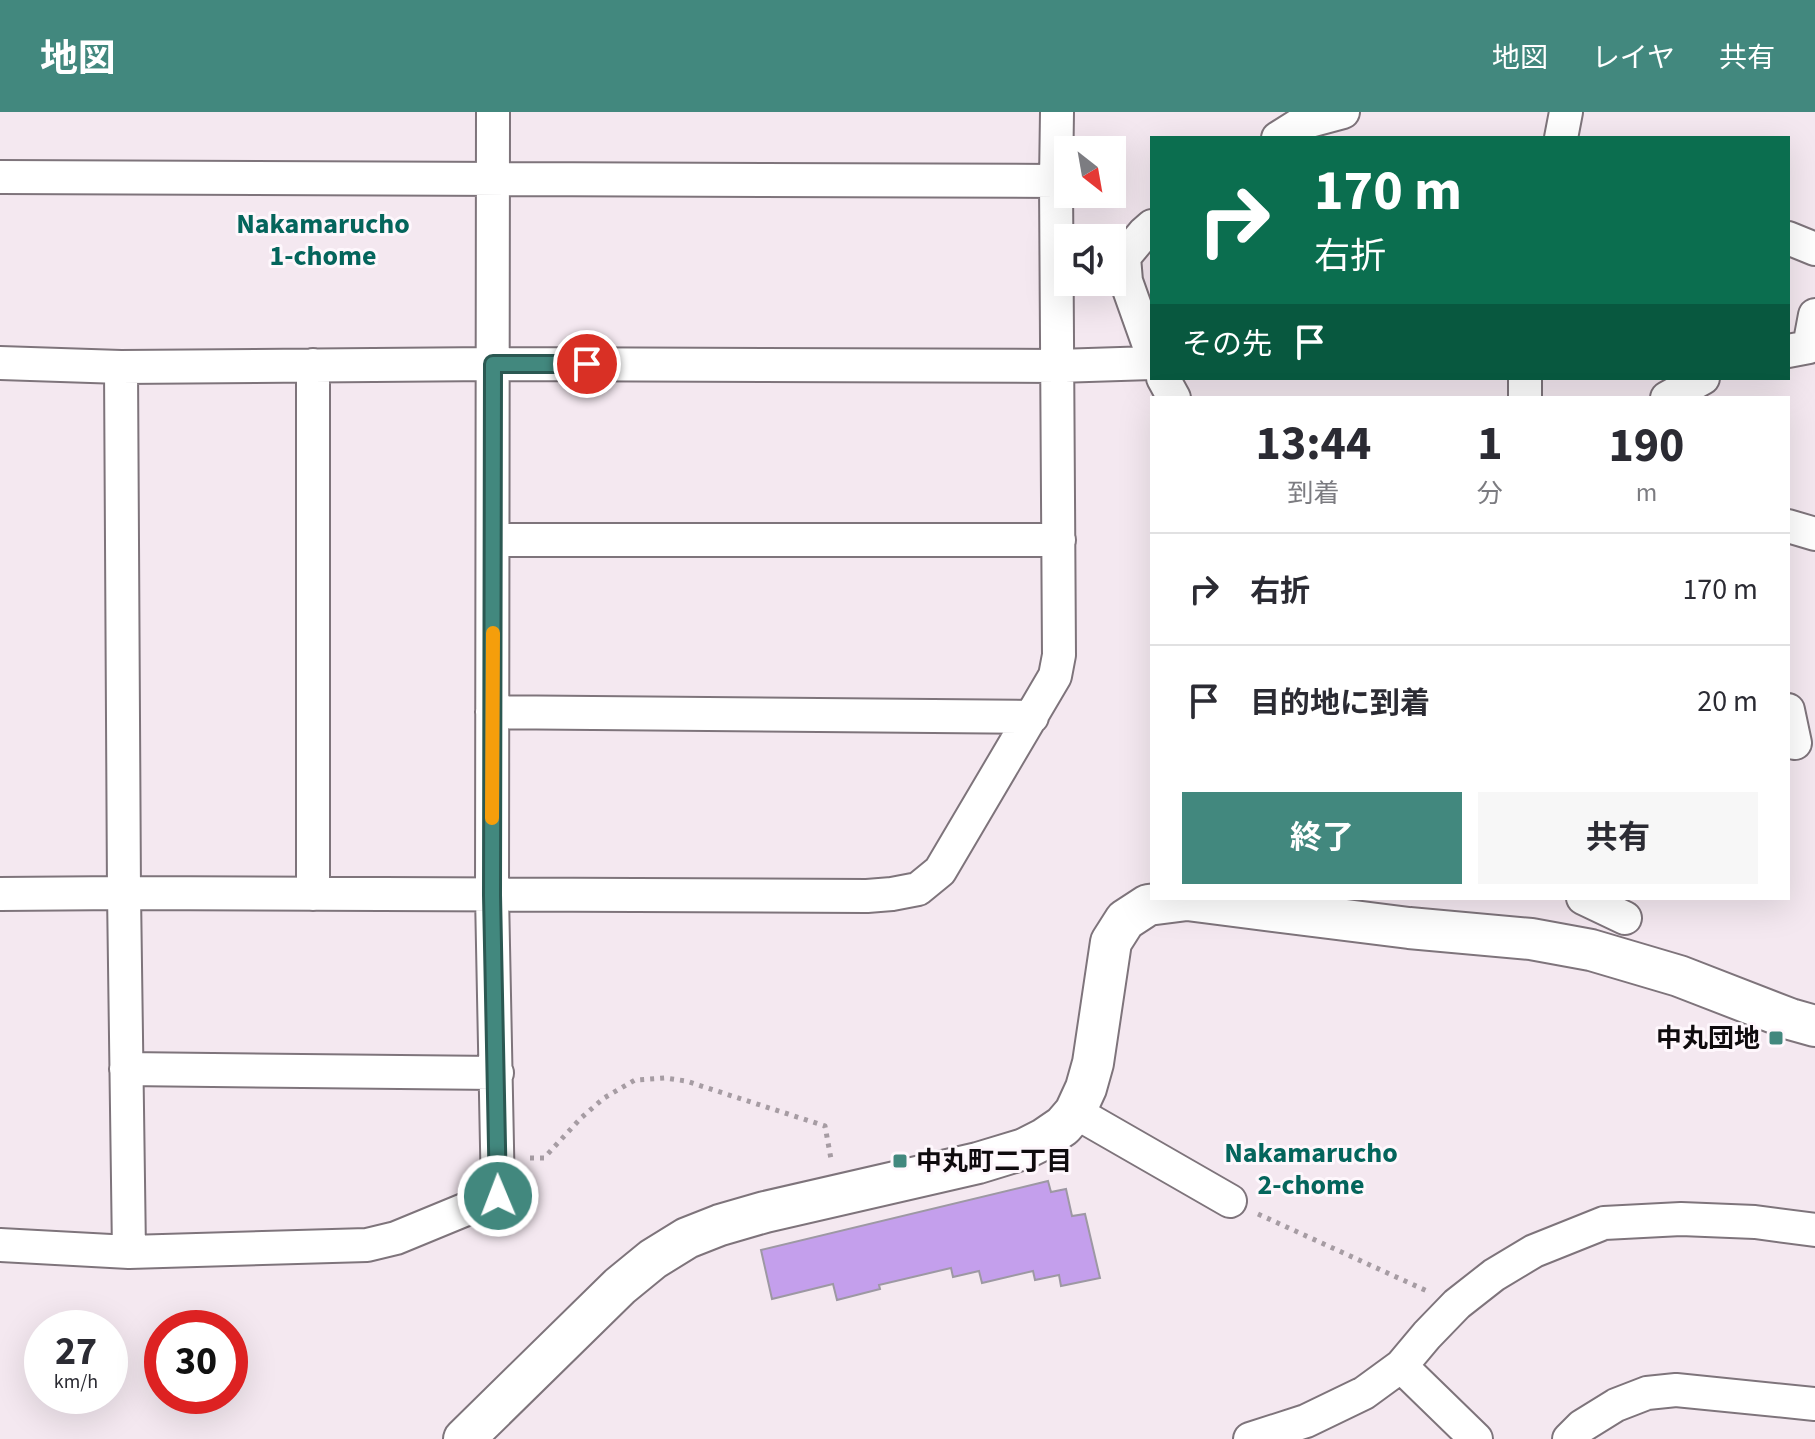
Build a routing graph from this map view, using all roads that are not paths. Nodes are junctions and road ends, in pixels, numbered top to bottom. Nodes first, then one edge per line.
1 (493, 112) edge
2 (1057, 112) edge
3 (1343, 112) edge
4 (1566, 112) edge
5 (1057, 136) edge
6 (1281, 136) edge
7 (1561, 136) edge
8 (0, 177) edge
9 (493, 180) junction
10 (1054, 181) edge
11 (1056, 208) edge
12 (1150, 228) edge
13 (1790, 239) edge
14 (1815, 249) edge
15 (1815, 315) edge
16 (1150, 348) edge
17 (1790, 351) edge
18 (0, 363) edge
19 (1150, 363) edge
20 (493, 364) junction
21 (313, 365) junction
22 (1057, 366) junction
23 (121, 367) junction
24 (1699, 380) edge
25 (1671, 396) edge
26 (1790, 527) edge
27 (1815, 534) edge
28 (494, 540) junction
29 (1059, 540) junction
30 (492, 712) junction
31 (1032, 717) junction
32 (1790, 719) edge
33 (1795, 743) dead end
34 (124, 893) junction
35 (0, 894) edge
36 (313, 894) junction
37 (492, 895) junction
38 (1150, 899) edge
39 (1187, 900) edge
40 (1587, 900) edge
41 (1625, 918) dead end
42 (1815, 1026) edge
43 (126, 1069) junction
44 (497, 1073) junction
45 (1075, 1112) junction
46 (1230, 1201) road end
47 (1815, 1230) edge
48 (0, 1245) edge
49 (129, 1252) junction
50 (1401, 1366) junction
51 (1815, 1404) edge
52 (464, 1439) edge
53 (1250, 1439) edge
54 (1476, 1439) edge
55 (1569, 1439) edge

1 - 9 street
2 - 5 street
3 - 6 street
4 - 7 street
8 - 9 street
9 - 10 street
9 - 20 street
11 - 22 street
12 - 16 street
13 - 14 street
15 - 17 street
18 - 23 street
19 - 22 street
20 - 21 street
20 - 22 street
20 - 28 street
21 - 23 street
21 - 36 street
22 - 29 street
23 - 34 street
24 - 25 street
26 - 27 street
28 - 29 street
28 - 30 street
29 - 31 street
30 - 31 street
30 - 37 street
31 - 37 street
32 - 33 street
34 - 35 street
34 - 36 street
34 - 43 street
36 - 37 street
37 - 44 street
38 - 45 street
39 - 42 street
40 - 41 street
43 - 44 street
43 - 49 street
44 - 49 street
45 - 46 street
45 - 52 street
47 - 50 street
48 - 49 street
50 - 53 street
50 - 54 street
51 - 55 street

